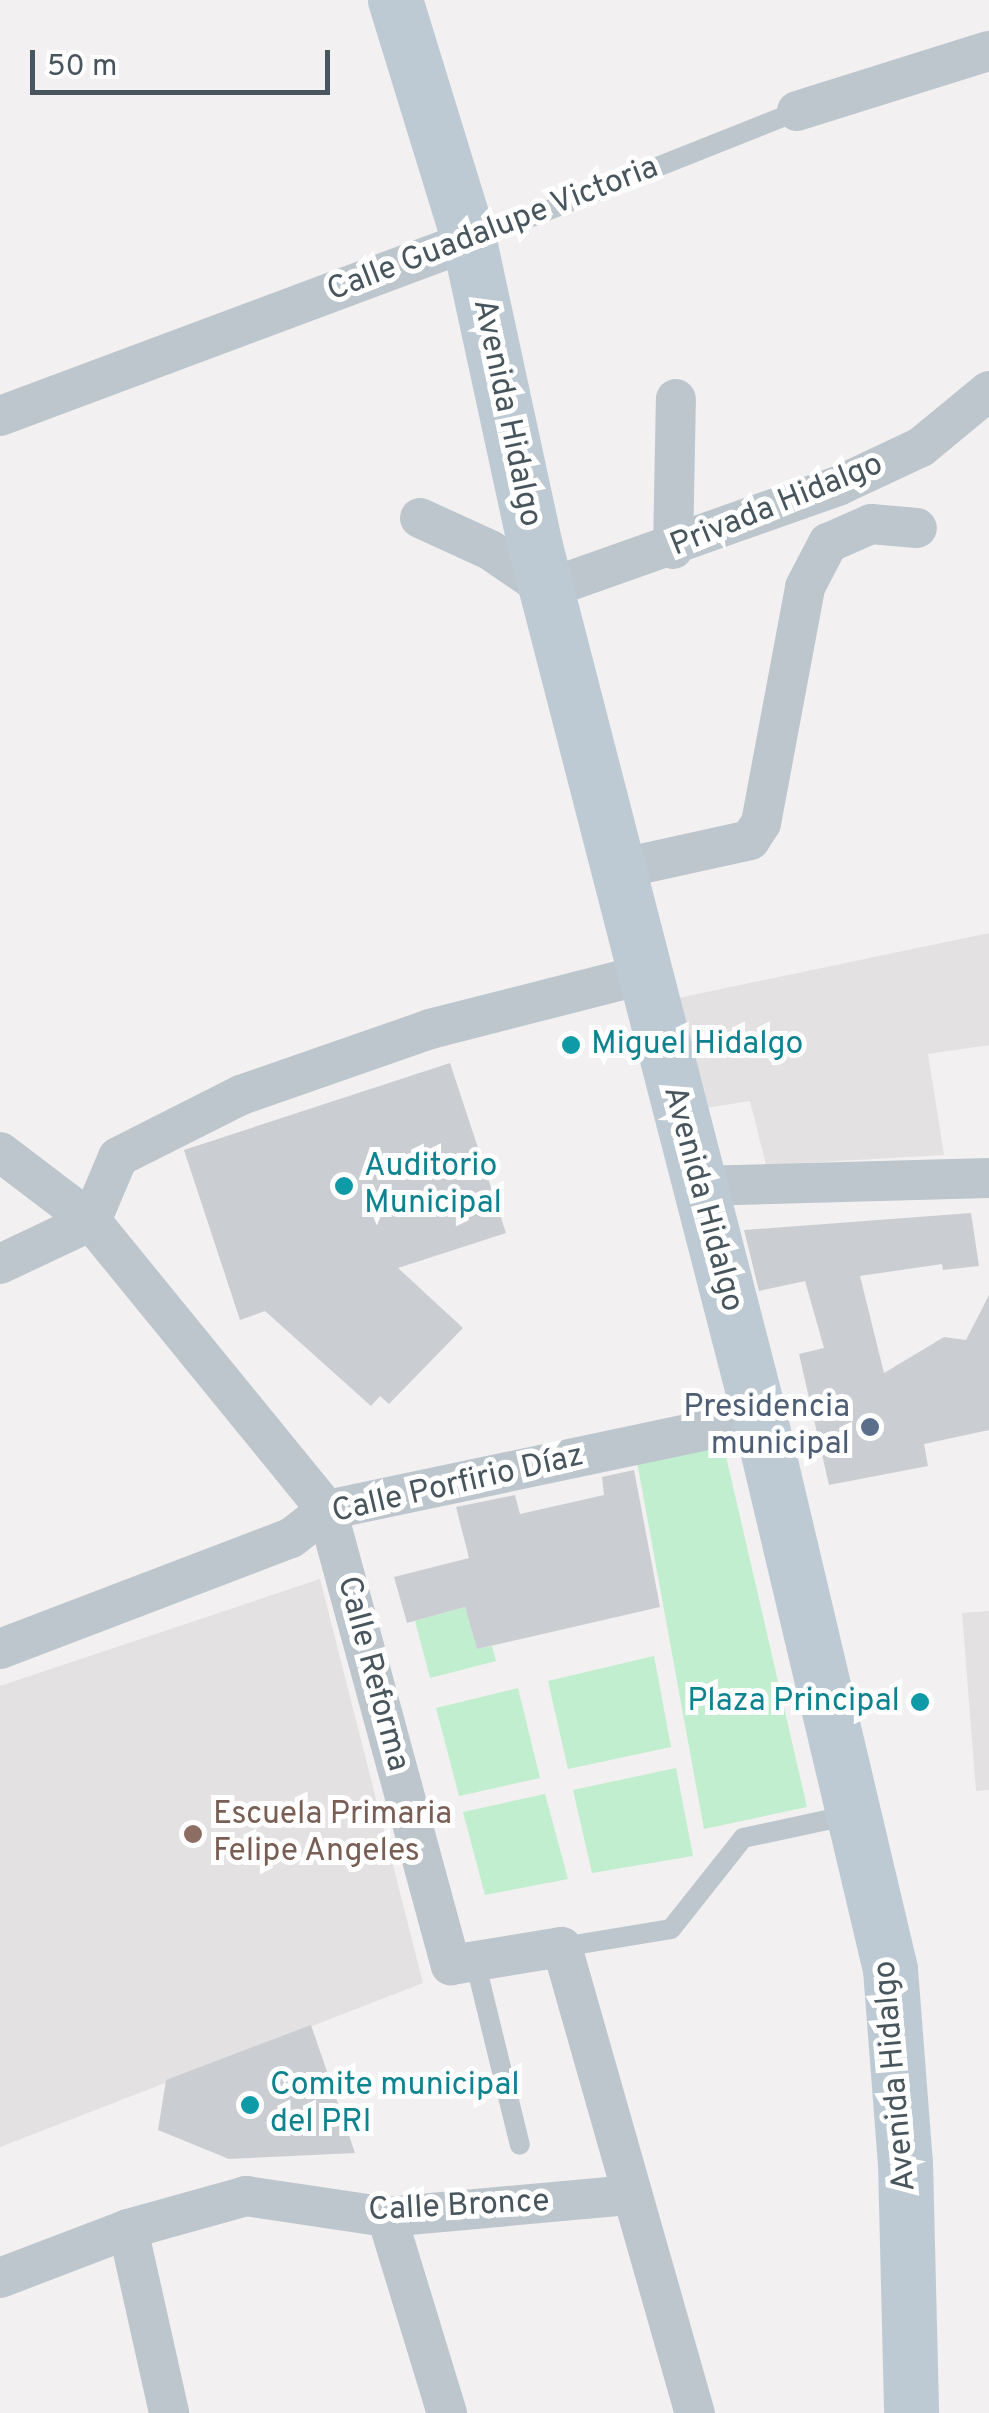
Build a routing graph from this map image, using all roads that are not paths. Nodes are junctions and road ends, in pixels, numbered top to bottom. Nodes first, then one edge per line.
1 (395, 0) edge
2 (989, 51) edge
3 (797, 111) joint
4 (469, 242) junction
5 (989, 391) edge
6 (676, 399) dead end
7 (0, 416) edge
8 (420, 518) dead end
9 (917, 528) dead end
10 (673, 549) junction
11 (547, 589) junction
12 (614, 870) junction
13 (642, 975) junction
14 (0, 1152) edge
15 (989, 1178) edge
16 (698, 1186) junction
17 (92, 1221) junction
18 (0, 1264) edge
19 (760, 1420) junction
20 (326, 1510) junction
21 (0, 1649) edge
22 (852, 1814) junction
23 (562, 1948) junction
24 (475, 1961) junction
25 (520, 2145) dead end
26 (631, 2195) junction
27 (387, 2217) junction
28 (128, 2229) junction
29 (0, 2278) edge
30 (170, 2413) edge
31 (447, 2413) edge
32 (695, 2413) edge
33 (911, 2413) edge

1 - 4 street, Avenida Hidalgo
2 - 3 street, Calle Guadalupe Victoria
3 - 4 lane, Calle Guadalupe Victoria
4 - 7 street, Calle Guadalupe Victoria
4 - 11 street, Avenida Hidalgo
5 - 10 street, Privada Hidalgo
6 - 10 street
8 - 11 street
9 - 12 street
10 - 11 street, Privada Hidalgo
11 - 12 street, Avenida Hidalgo
12 - 13 street, Avenida Hidalgo
13 - 16 street, Avenida Hidalgo
13 - 17 street
14 - 17 street, Calle Reforma
15 - 16 street
16 - 19 street, Avenida Hidalgo
17 - 18 street
17 - 20 street, Calle Reforma
19 - 20 street, Calle Porfirio Díaz
19 - 22 street, Avenida Hidalgo
20 - 21 street, Calle Porfirio Díaz
20 - 24 street, Calle Reforma
22 - 23 lane
22 - 33 street, Avenida Hidalgo
23 - 24 street
23 - 26 street
24 - 25 lane
26 - 27 street, Calle Bronce
26 - 32 street
27 - 28 street, Calle Bronce
27 - 31 street
28 - 29 street, Calle Bronce
28 - 30 street

